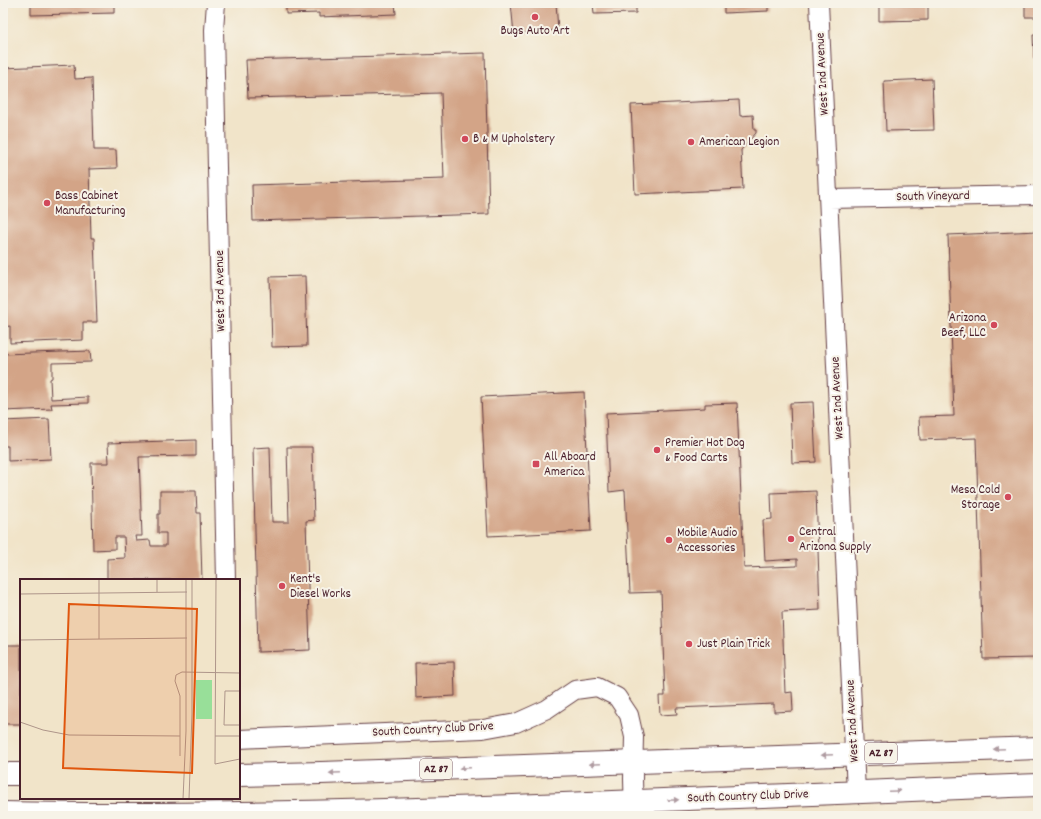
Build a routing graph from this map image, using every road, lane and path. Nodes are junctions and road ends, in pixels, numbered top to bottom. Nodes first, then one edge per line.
1 (216, 3) edge
2 (819, 3) edge
3 (1038, 194) edge
4 (829, 199) junction
5 (226, 579) edge
6 (240, 739) edge
7 (1038, 748) edge
8 (854, 754) junction
9 (634, 771) junction
10 (3, 774) edge
11 (20, 774) edge
12 (240, 775) edge
13 (1038, 785) edge
14 (856, 792) junction
15 (634, 809) edge
16 (3, 814) edge

1 - 5 street, West 3rd Avenue
2 - 4 street, West 2nd Avenue
3 - 4 street, South Vineyard
4 - 8 street, West 2nd Avenue
6 - 9 street, South Country Club Drive
7 -> 8 main road, AZ 87
8 -> 9 main road, AZ 87
8 - 14 street, West 2nd Avenue
9 -> 12 main road, AZ 87
9 - 15 street
10 - 11 main road
14 -> 13 main road, South Country Club Drive
15 -> 14 main road, South Country Club Drive
15 - 16 main road, South Country Club Drive

